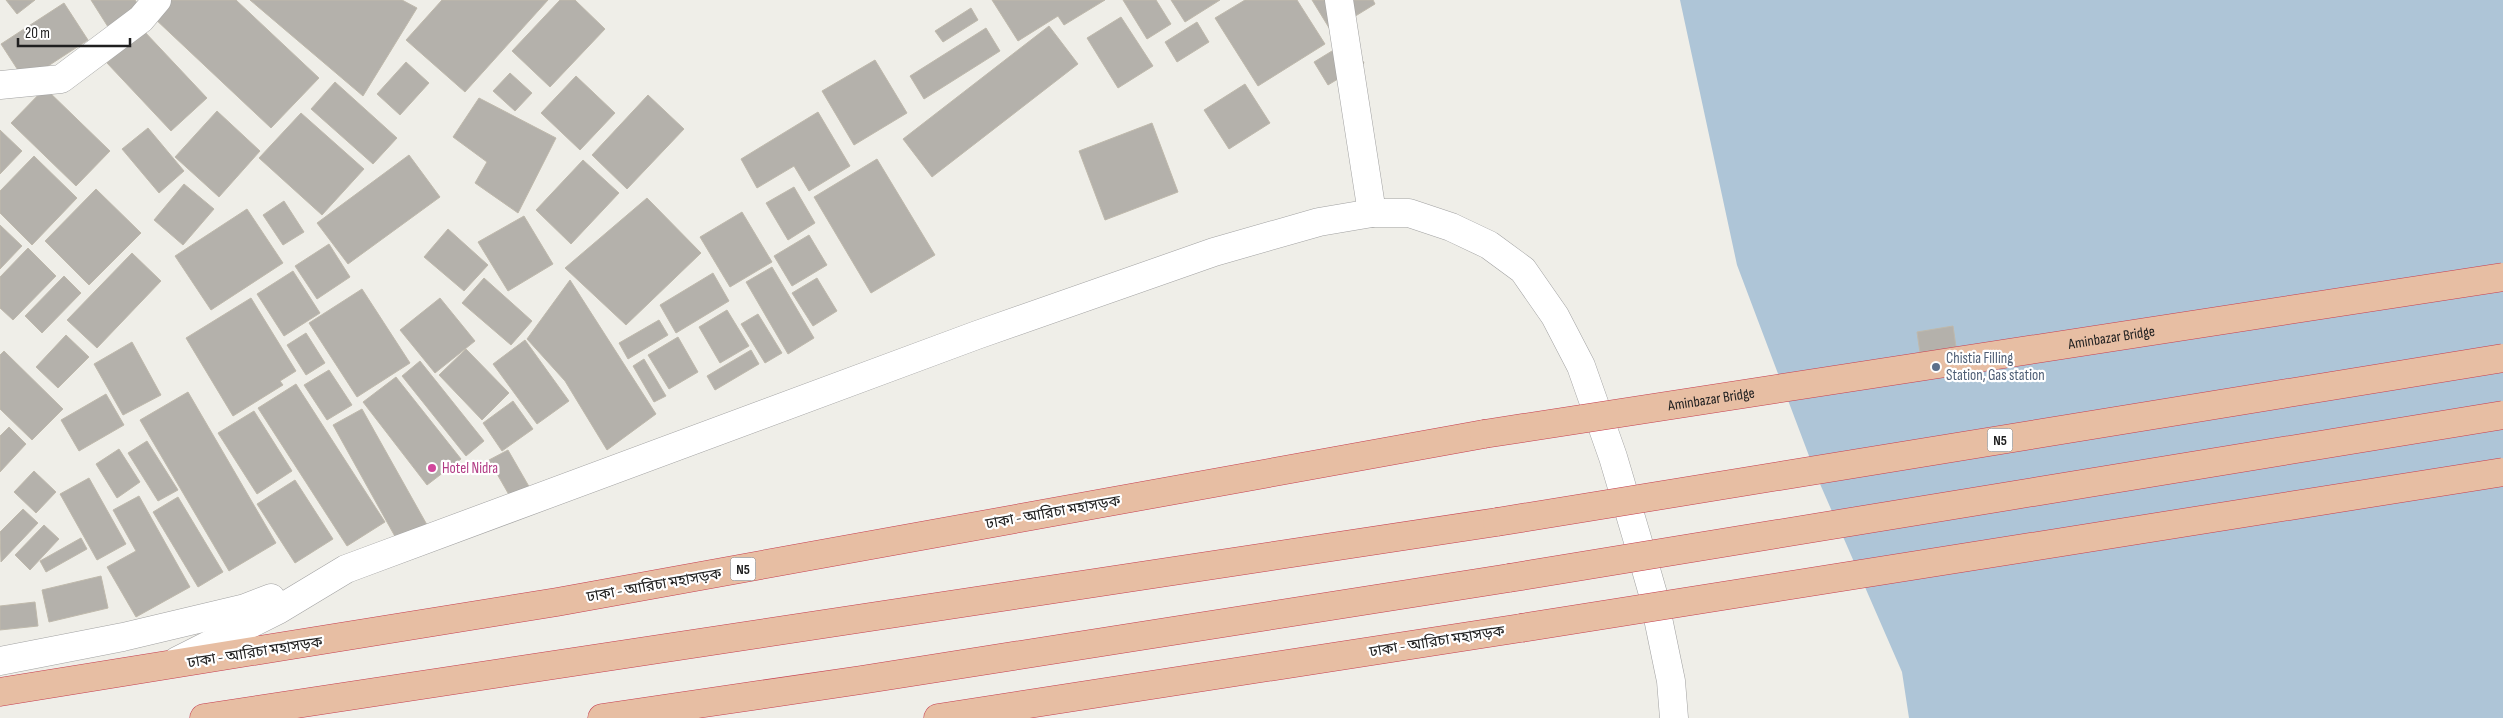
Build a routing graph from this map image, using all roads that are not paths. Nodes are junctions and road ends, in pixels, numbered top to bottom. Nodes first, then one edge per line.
1 (157, 0) edge
2 (1339, 0) edge
3 (0, 85) edge
4 (1372, 214) junction
5 (2503, 277) edge
6 (2503, 358) edge
7 (2503, 415) edge
8 (1484, 434) joint
9 (2503, 472) edge
10 (346, 569) junction
11 (0, 661) edge
12 (167, 666) junction
13 (0, 692) edge
14 (204, 718) edge
15 (602, 718) edge
16 (938, 718) edge
17 (1674, 718) edge

1 - 3 street
2 - 4 street
4 - 10 street
4 - 17 street
5 - 8 highway, Aminbazar Bridge / N5, bridge
6 - 14 highway, N5, bridge
7 - 15 highway, bridge
8 - 12 highway, ঢাকা - আরিচা মহাসড়ক / N5
9 - 16 highway, ঢাকা - আরিচা মহাসড়ক, bridge
10 - 11 street
10 - 12 street
12 - 13 highway, ঢাকা - আরিচা মহাসড়ক / N5

